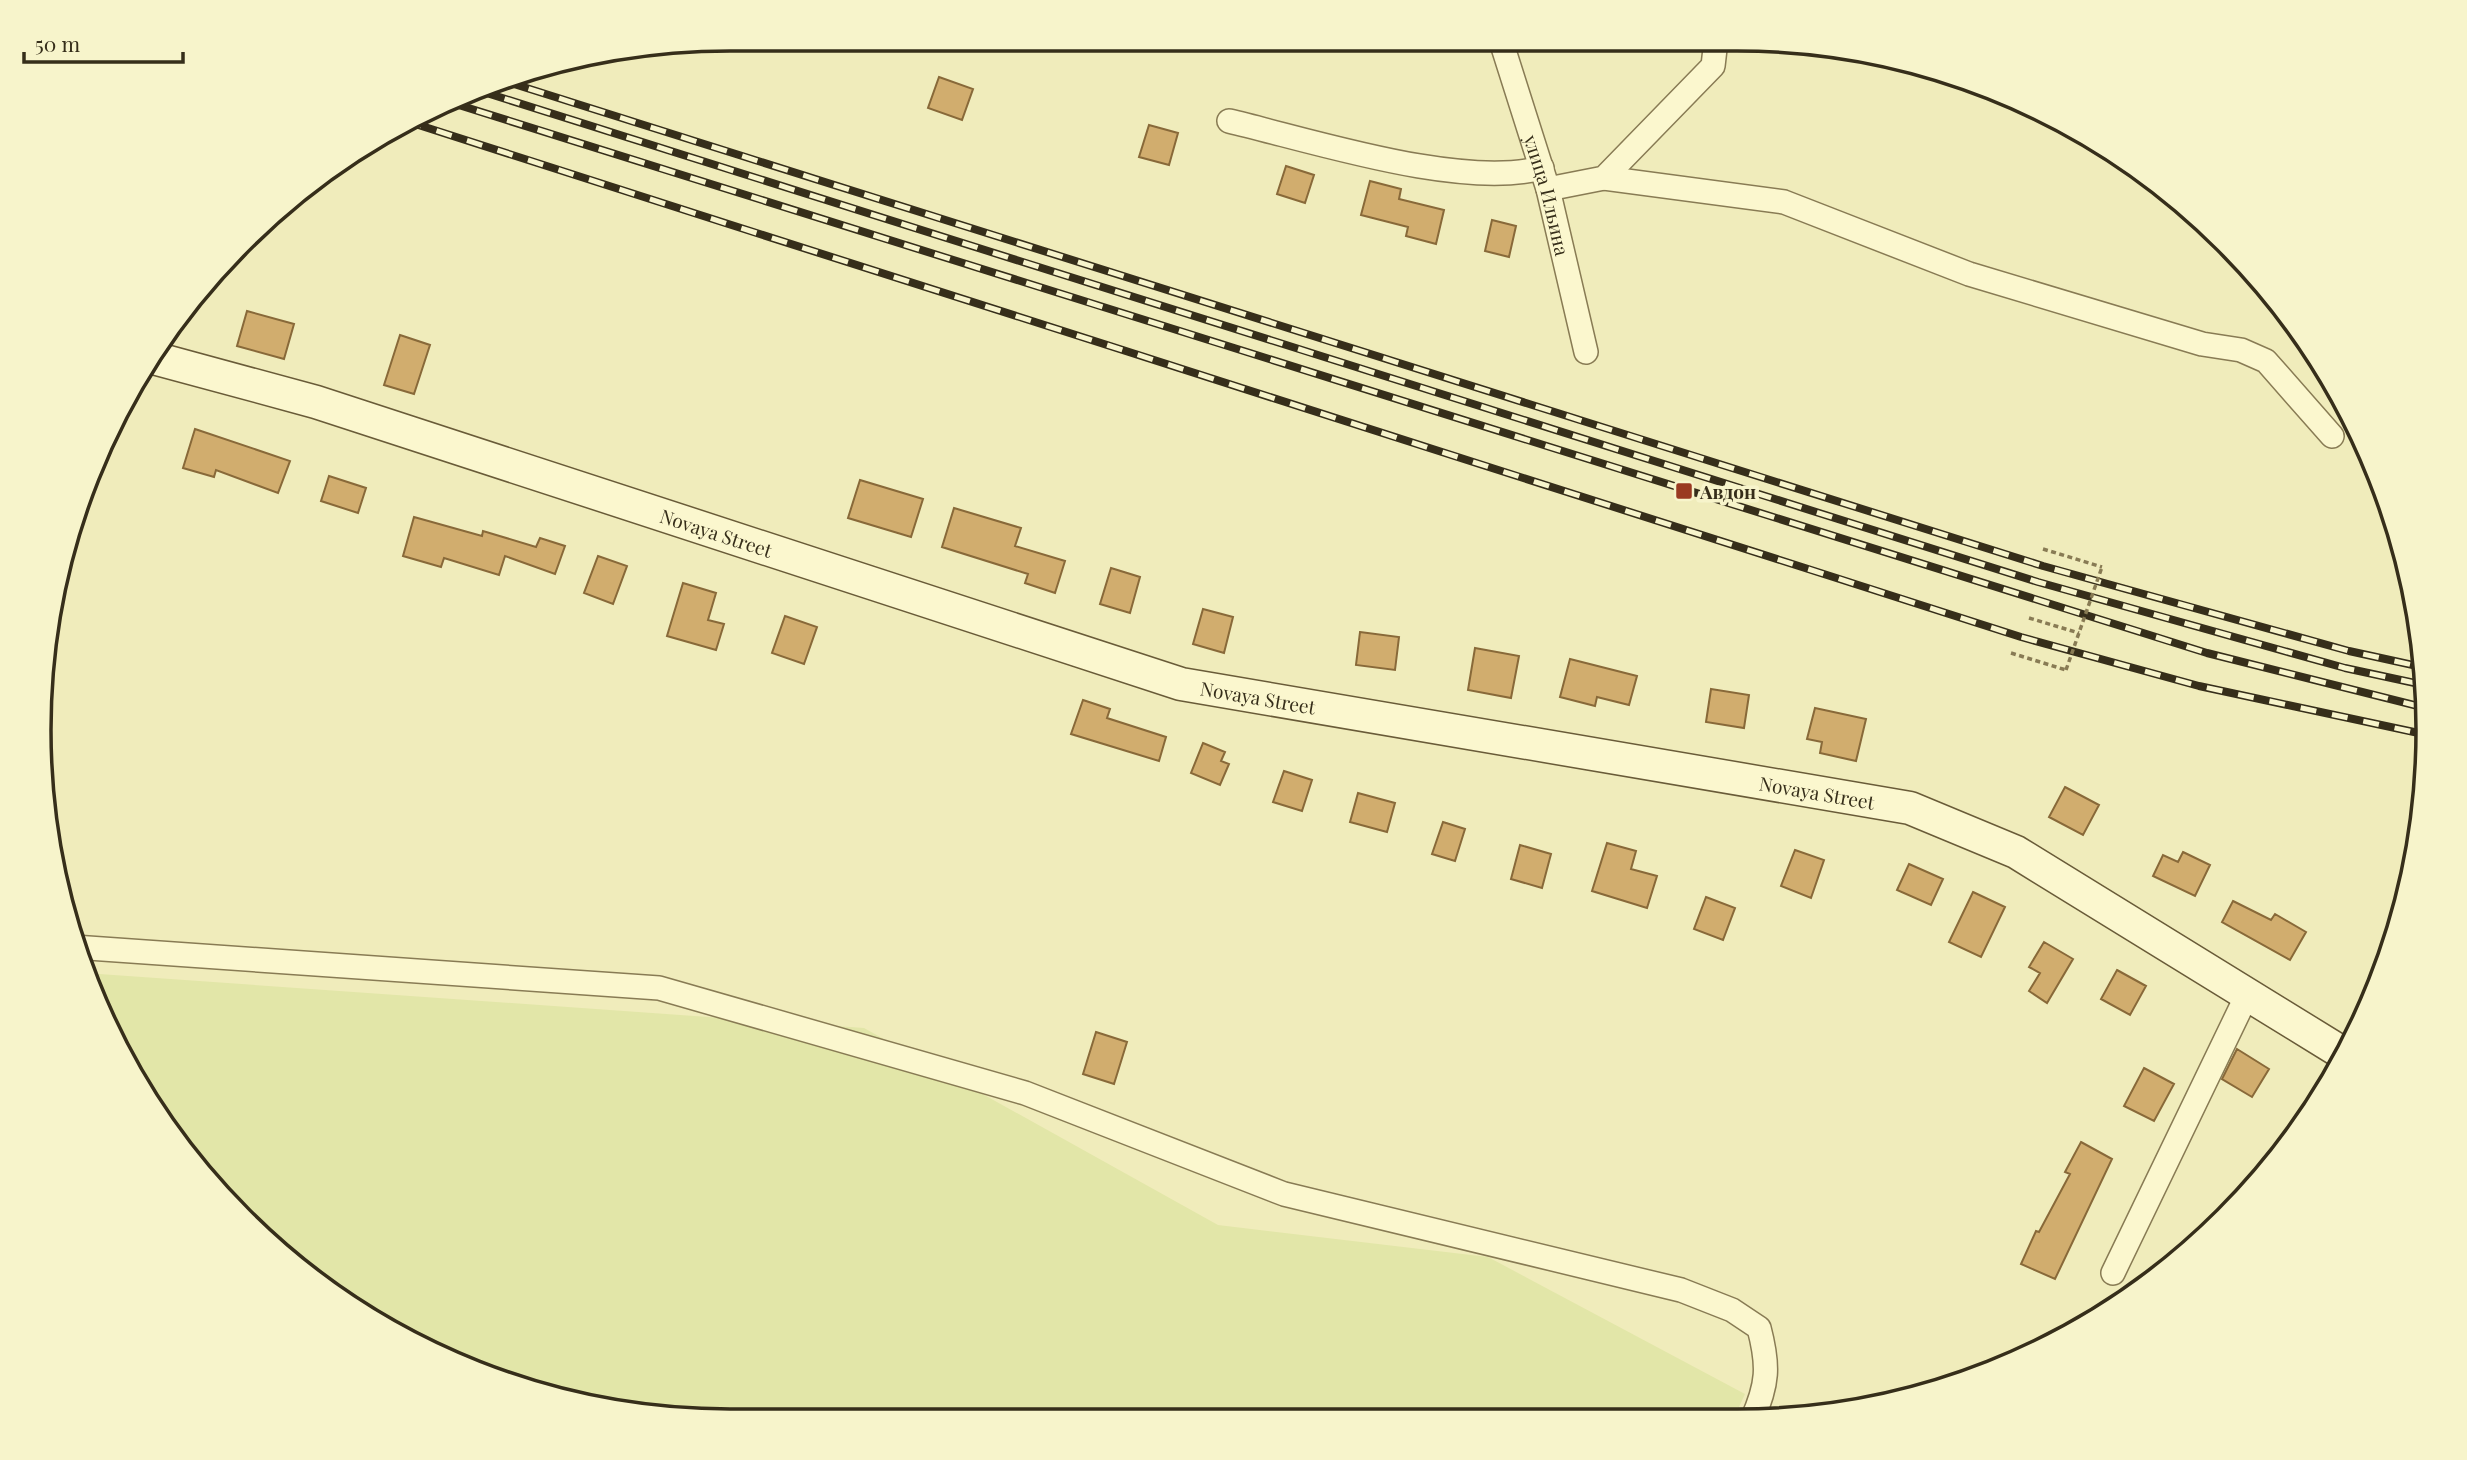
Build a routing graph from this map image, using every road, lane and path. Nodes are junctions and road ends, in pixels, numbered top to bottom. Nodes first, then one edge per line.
1 (1504, 51) edge
2 (1715, 51) edge
3 (1229, 121) dead end
4 (1604, 178) junction
5 (1545, 179) junction
6 (1586, 352) dead end
7 (161, 360) edge
8 (2332, 436) dead end
9 (2043, 549) dead end
10 (2029, 618) dead end
11 (2079, 633) junction
12 (2011, 653) dead end
13 (87, 948) edge
14 (2248, 993) junction
15 (2336, 1049) edge
16 (2113, 1273) dead end
17 (1757, 1409) edge

1 - 5 street, улица Ильина
2 - 4 street
3 - 5 street
4 - 5 street
4 - 8 street
5 - 6 street, улица Ильина
7 - 14 street, Novaya Street
9 - 11 path, bridge
10 - 11 path
11 - 12 path, bridge
13 - 17 street
14 - 15 street, Novaya Street
14 - 16 street

